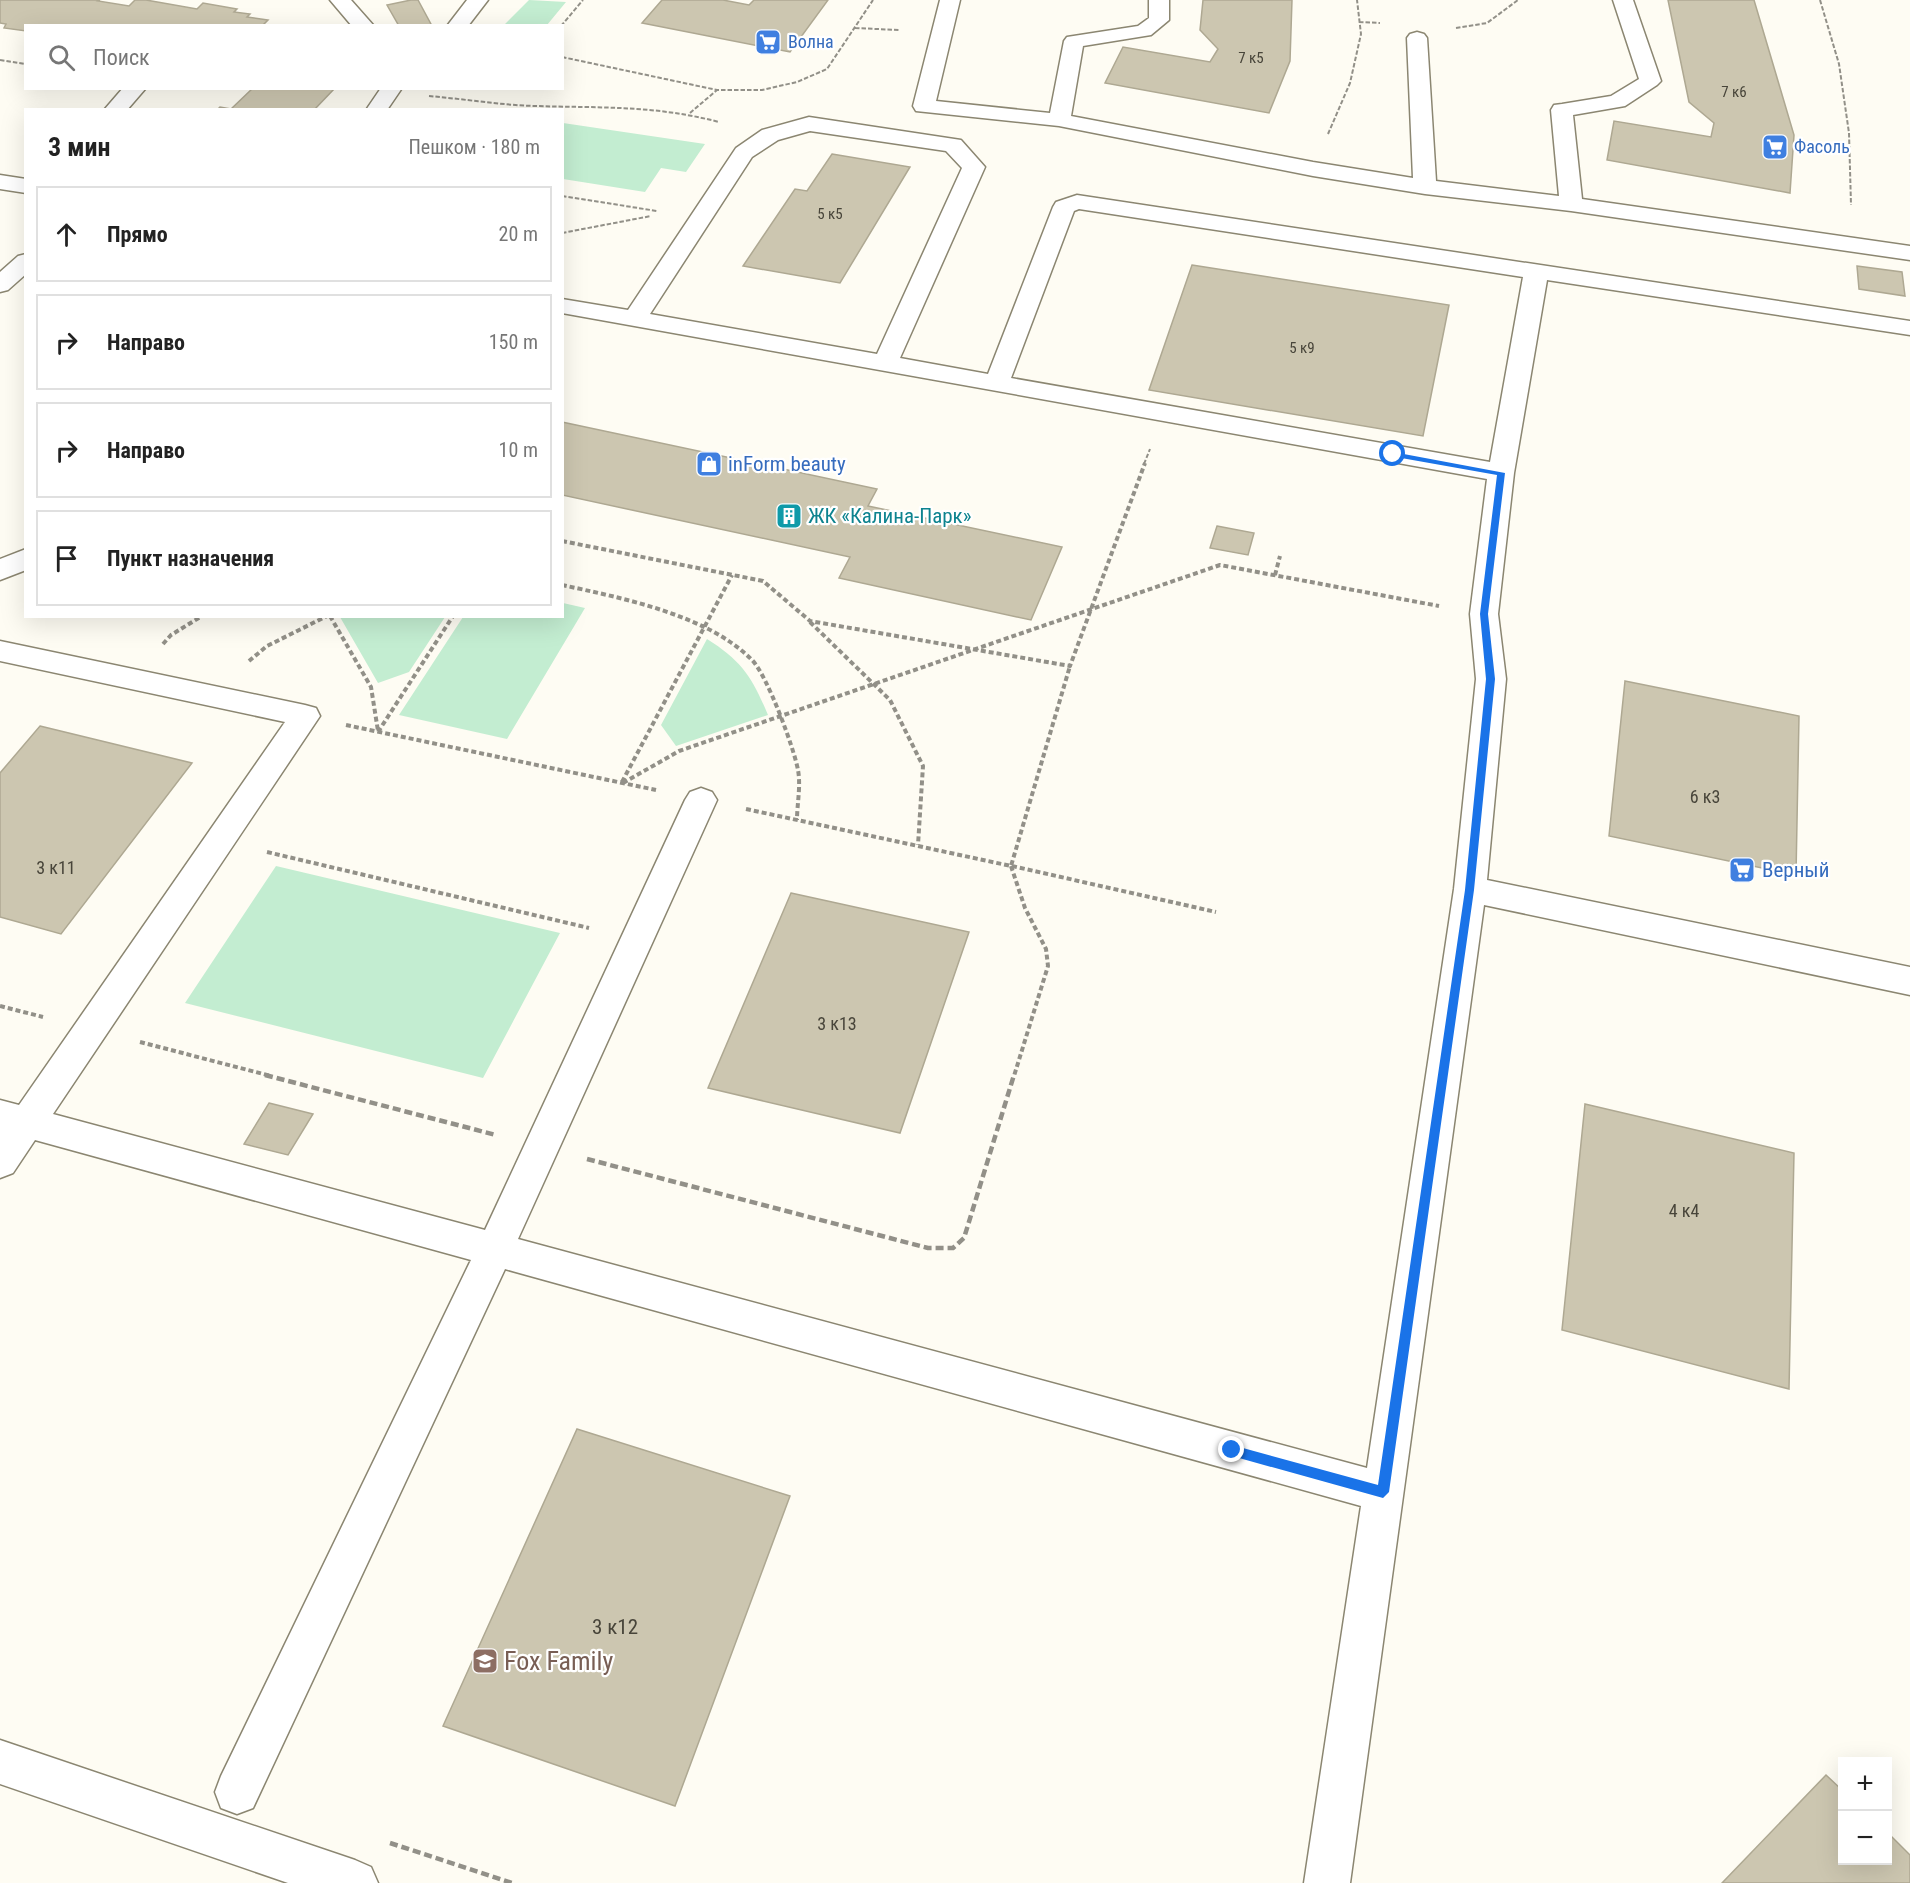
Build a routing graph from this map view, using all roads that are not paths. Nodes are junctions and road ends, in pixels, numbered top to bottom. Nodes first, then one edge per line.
1 (340, 0) edge
2 (478, 0) edge
3 (950, 0) edge
4 (1160, 0) edge
5 (1623, 0) edge
6 (362, 24) edge
7 (459, 24) edge
8 (1417, 38) dead end
9 (134, 90) edge
10 (391, 90) edge
11 (116, 108) edge
12 (378, 108) edge
13 (1059, 120) junction
14 (0, 182) edge
15 (24, 186) edge
16 (1425, 187) junction
17 (1571, 204) junction
18 (1910, 253) edge
19 (24, 263) edge
20 (1536, 272) junction
21 (0, 285) edge
22 (564, 306) edge
23 (635, 319) junction
24 (1910, 328) edge
25 (885, 363) junction
26 (997, 383) junction
27 (1501, 473) junction
28 (24, 559) edge
29 (0, 571) edge
30 (0, 651) edge
31 (700, 800) dead end
32 (1470, 890) junction
33 (1910, 981) edge
34 (14, 1119) edge
35 (0, 1162) edge
36 (495, 1250) junction
37 (1383, 1492) junction
38 (0, 1761) edge
39 (237, 1792) dead end
40 (355, 1883) edge
41 (1327, 1883) edge

1 - 6 lane
2 - 7 lane
3 - 13 lane
4 - 13 lane
5 - 17 lane
8 - 16 lane
9 - 11 lane
10 - 12 lane
13 - 16 lane
14 - 15 lane
16 - 17 lane
17 - 18 lane
19 - 21 lane
20 - 24 lane
20 - 26 lane
20 - 27 lane
22 - 23 lane
23 - 25 lane
23 - 25 lane
25 - 26 lane
26 - 27 lane
27 - 32 lane
28 - 29 lane
30 - 34 lane
31 - 36 lane
32 - 33 lane
32 - 37 lane
34 - 35 lane
34 - 36 lane
36 - 37 lane
36 - 39 lane
37 - 41 lane
38 - 40 lane

